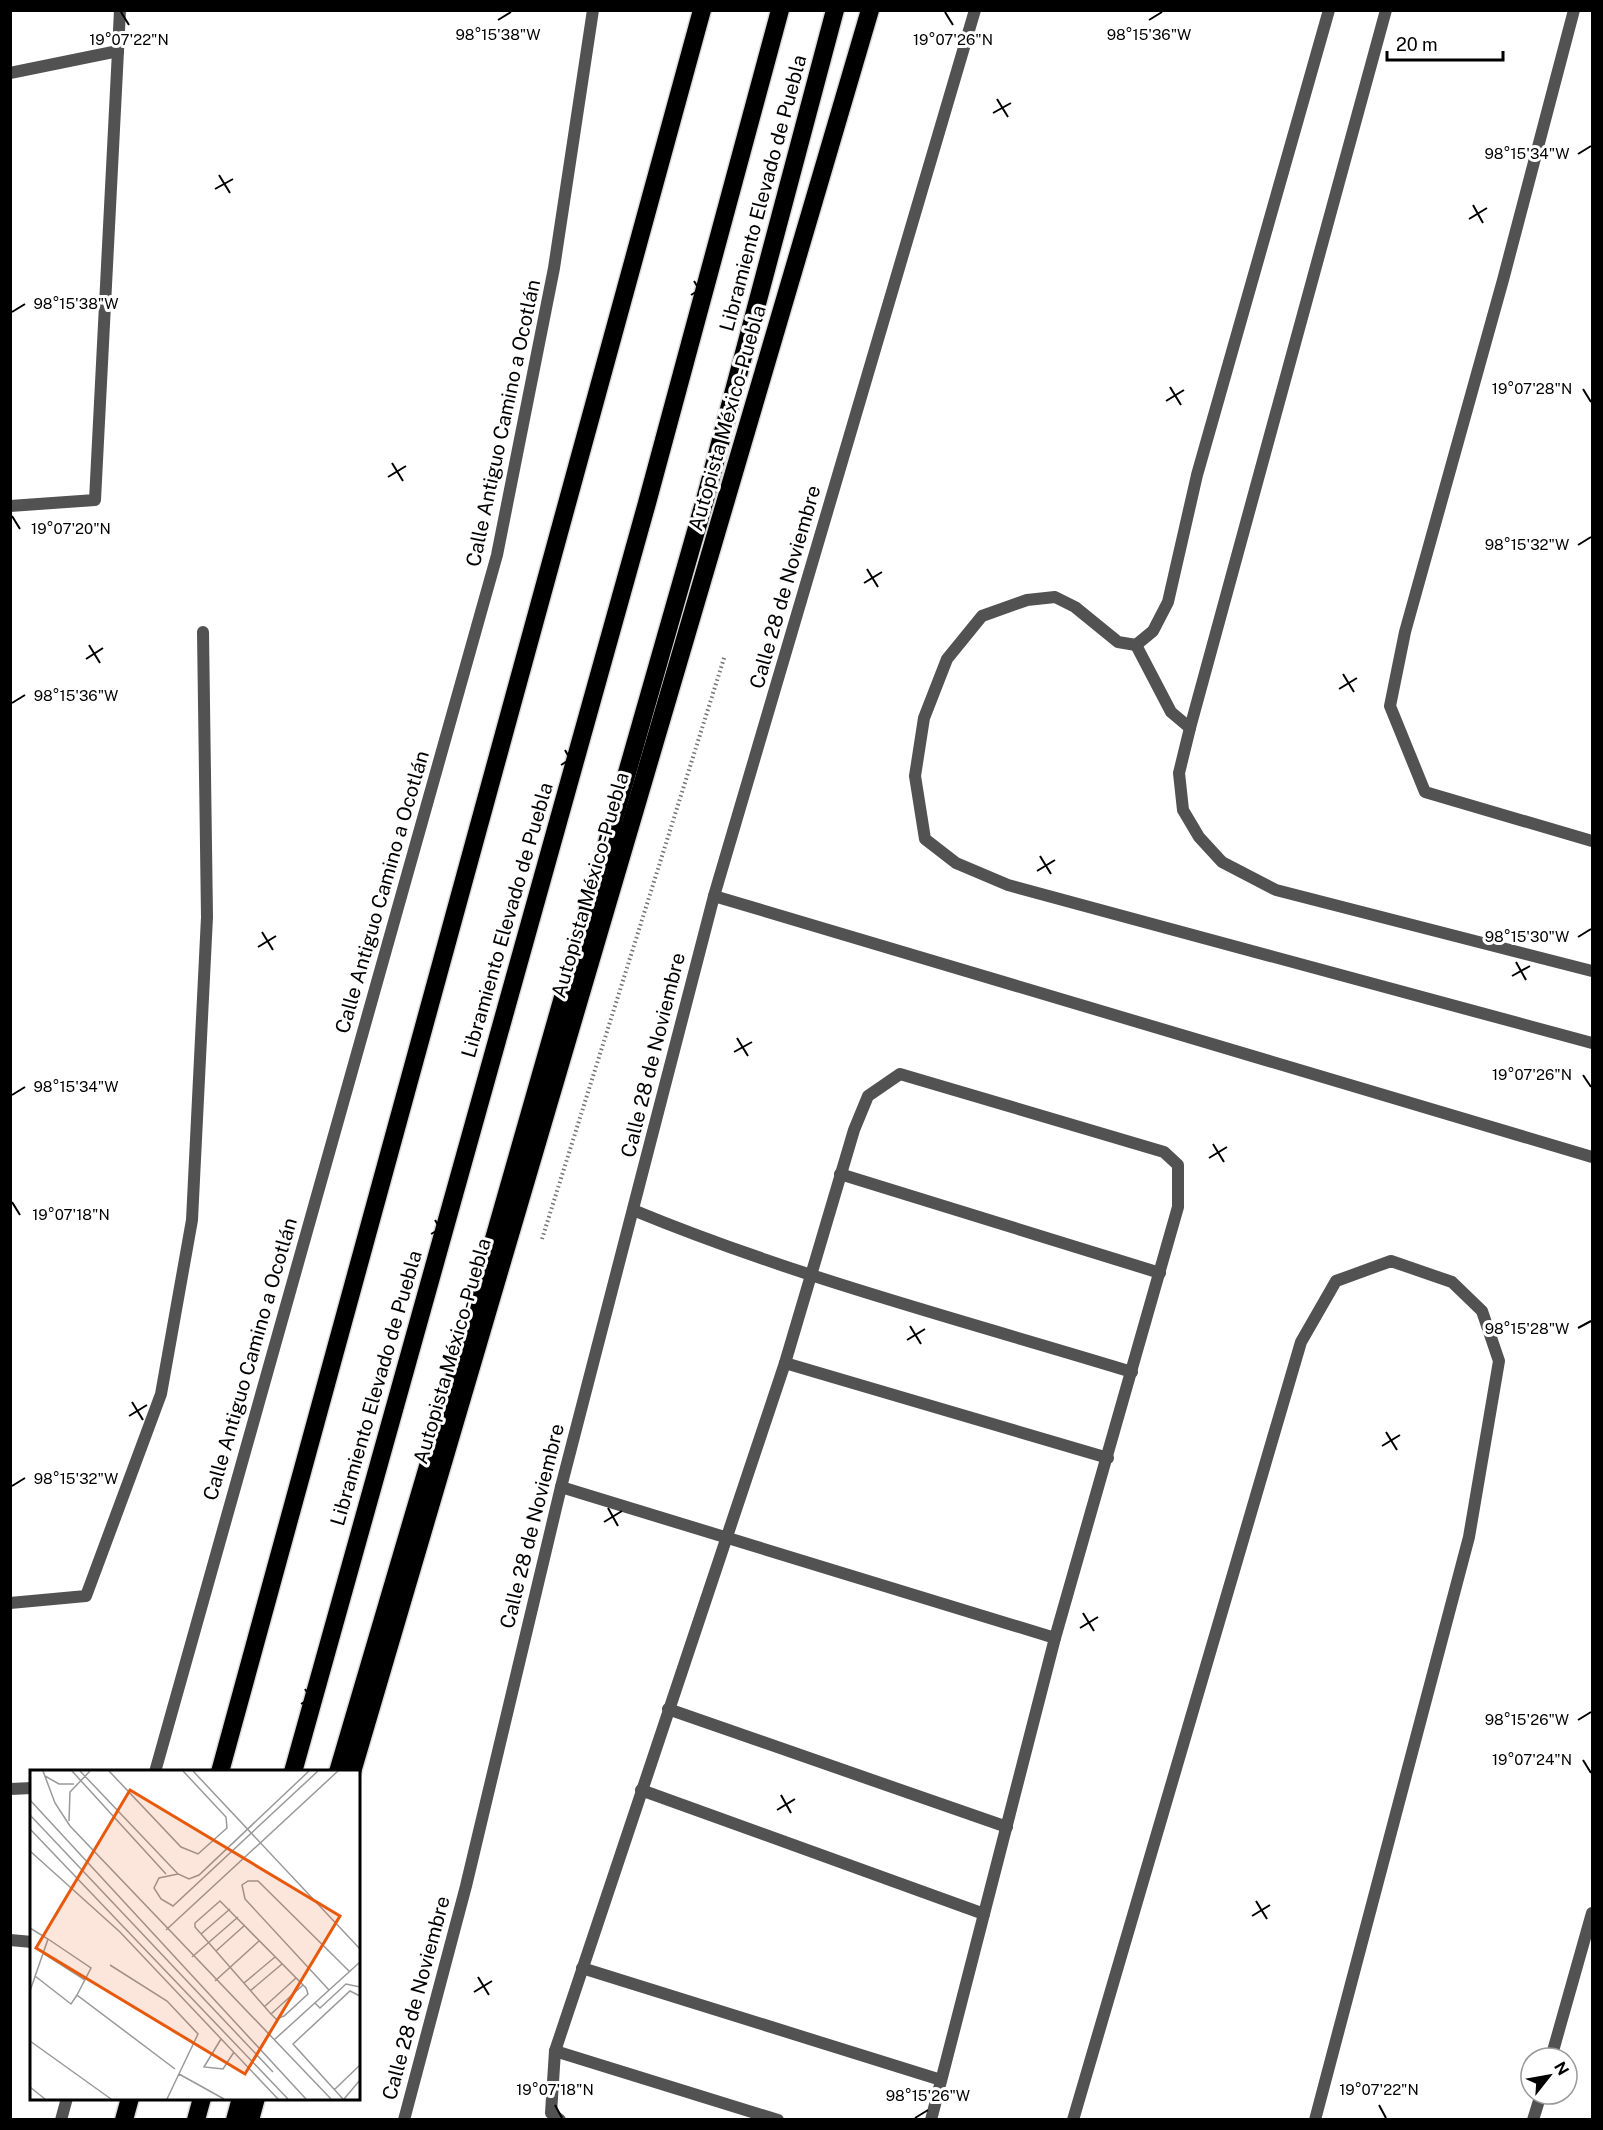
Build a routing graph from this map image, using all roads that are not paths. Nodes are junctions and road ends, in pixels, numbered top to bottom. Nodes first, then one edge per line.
1 (120, 10) edge
2 (593, 10) edge
3 (702, 10) edge
4 (780, 10) edge
5 (835, 10) edge
6 (870, 10) edge
7 (975, 10) edge
8 (1329, 10) edge
9 (1386, 10) edge
10 (1574, 10) edge
11 (118, 51) junction
12 (10, 73) edge
13 (10, 506) edge
14 (203, 632) dead end
15 (1136, 645) junction
16 (1190, 728) junction
17 (1593, 841) edge
18 (714, 896) junction
19 (1593, 971) edge
20 (1593, 1042) edge
21 (1593, 1157) edge
22 (840, 1174) junction
23 (633, 1210) junction
24 (1160, 1273) junction
25 (811, 1275) junction
26 (785, 1363) junction
27 (1132, 1372) junction
28 (1108, 1458) junction
29 (561, 1487) junction
30 (725, 1536) junction
31 (10, 1603) edge
32 (1055, 1638) junction
33 (668, 1709) junction
34 (156, 1770) edge
35 (221, 1770) edge
36 (294, 1770) edge
37 (339, 1770) edge
38 (353, 1770) edge
39 (30, 1788) edge
40 (10, 1789) edge
41 (641, 1790) junction
42 (1007, 1827) junction
43 (1593, 1913) edge
44 (984, 1914) junction
45 (10, 1940) edge
46 (30, 1942) edge
47 (582, 1968) junction
48 (1554, 2046) edge
49 (555, 2051) junction
50 (941, 2080) junction
51 (66, 2100) edge
52 (129, 2100) edge
53 (201, 2100) edge
54 (240, 2100) edge
55 (255, 2100) edge
56 (61, 2120) edge
57 (124, 2120) edge
58 (196, 2120) edge
59 (235, 2120) edge
60 (250, 2120) edge
61 (404, 2120) edge
62 (560, 2120) edge
63 (778, 2120) edge
64 (931, 2120) edge
65 (1073, 2120) edge
66 (1315, 2120) edge

1 - 11 street
2 - 34 street, Calle Antiguo Camino a Ocotlán
3 - 35 highway
4 - 36 highway, Libramiento Elevado de Puebla
5 - 37 highway, Libramiento Elevado de Puebla
6 - 38 highway, Autopista México-Puebla
7 - 18 street, Calle 28 de Noviembre
8 - 15 street
9 - 16 street
10 - 17 street
11 - 12 street
11 - 13 street
14 - 31 street
15 - 16 street
15 - 20 street
16 - 19 street
18 - 21 street
18 - 23 street, Calle 28 de Noviembre
22 - 24 street
22 - 24 street
22 - 25 street
23 - 25 street
23 - 29 street, Calle 28 de Noviembre
24 - 27 street
25 - 26 street
25 - 27 street
26 - 28 street
26 - 30 street
27 - 28 street
28 - 32 street
29 - 30 street
29 - 61 street, Calle 28 de Noviembre
30 - 32 street
30 - 33 street
32 - 42 street
33 - 41 street
33 - 42 street
39 - 40 street
41 - 44 street
41 - 47 street
42 - 44 street
43 - 48 street
44 - 50 street
45 - 46 street
47 - 49 street
47 - 50 street
49 - 62 street
49 - 63 street
50 - 64 street
51 - 56 street
52 - 57 highway
53 - 58 highway
54 - 59 highway
55 - 60 highway
65 - 66 street

